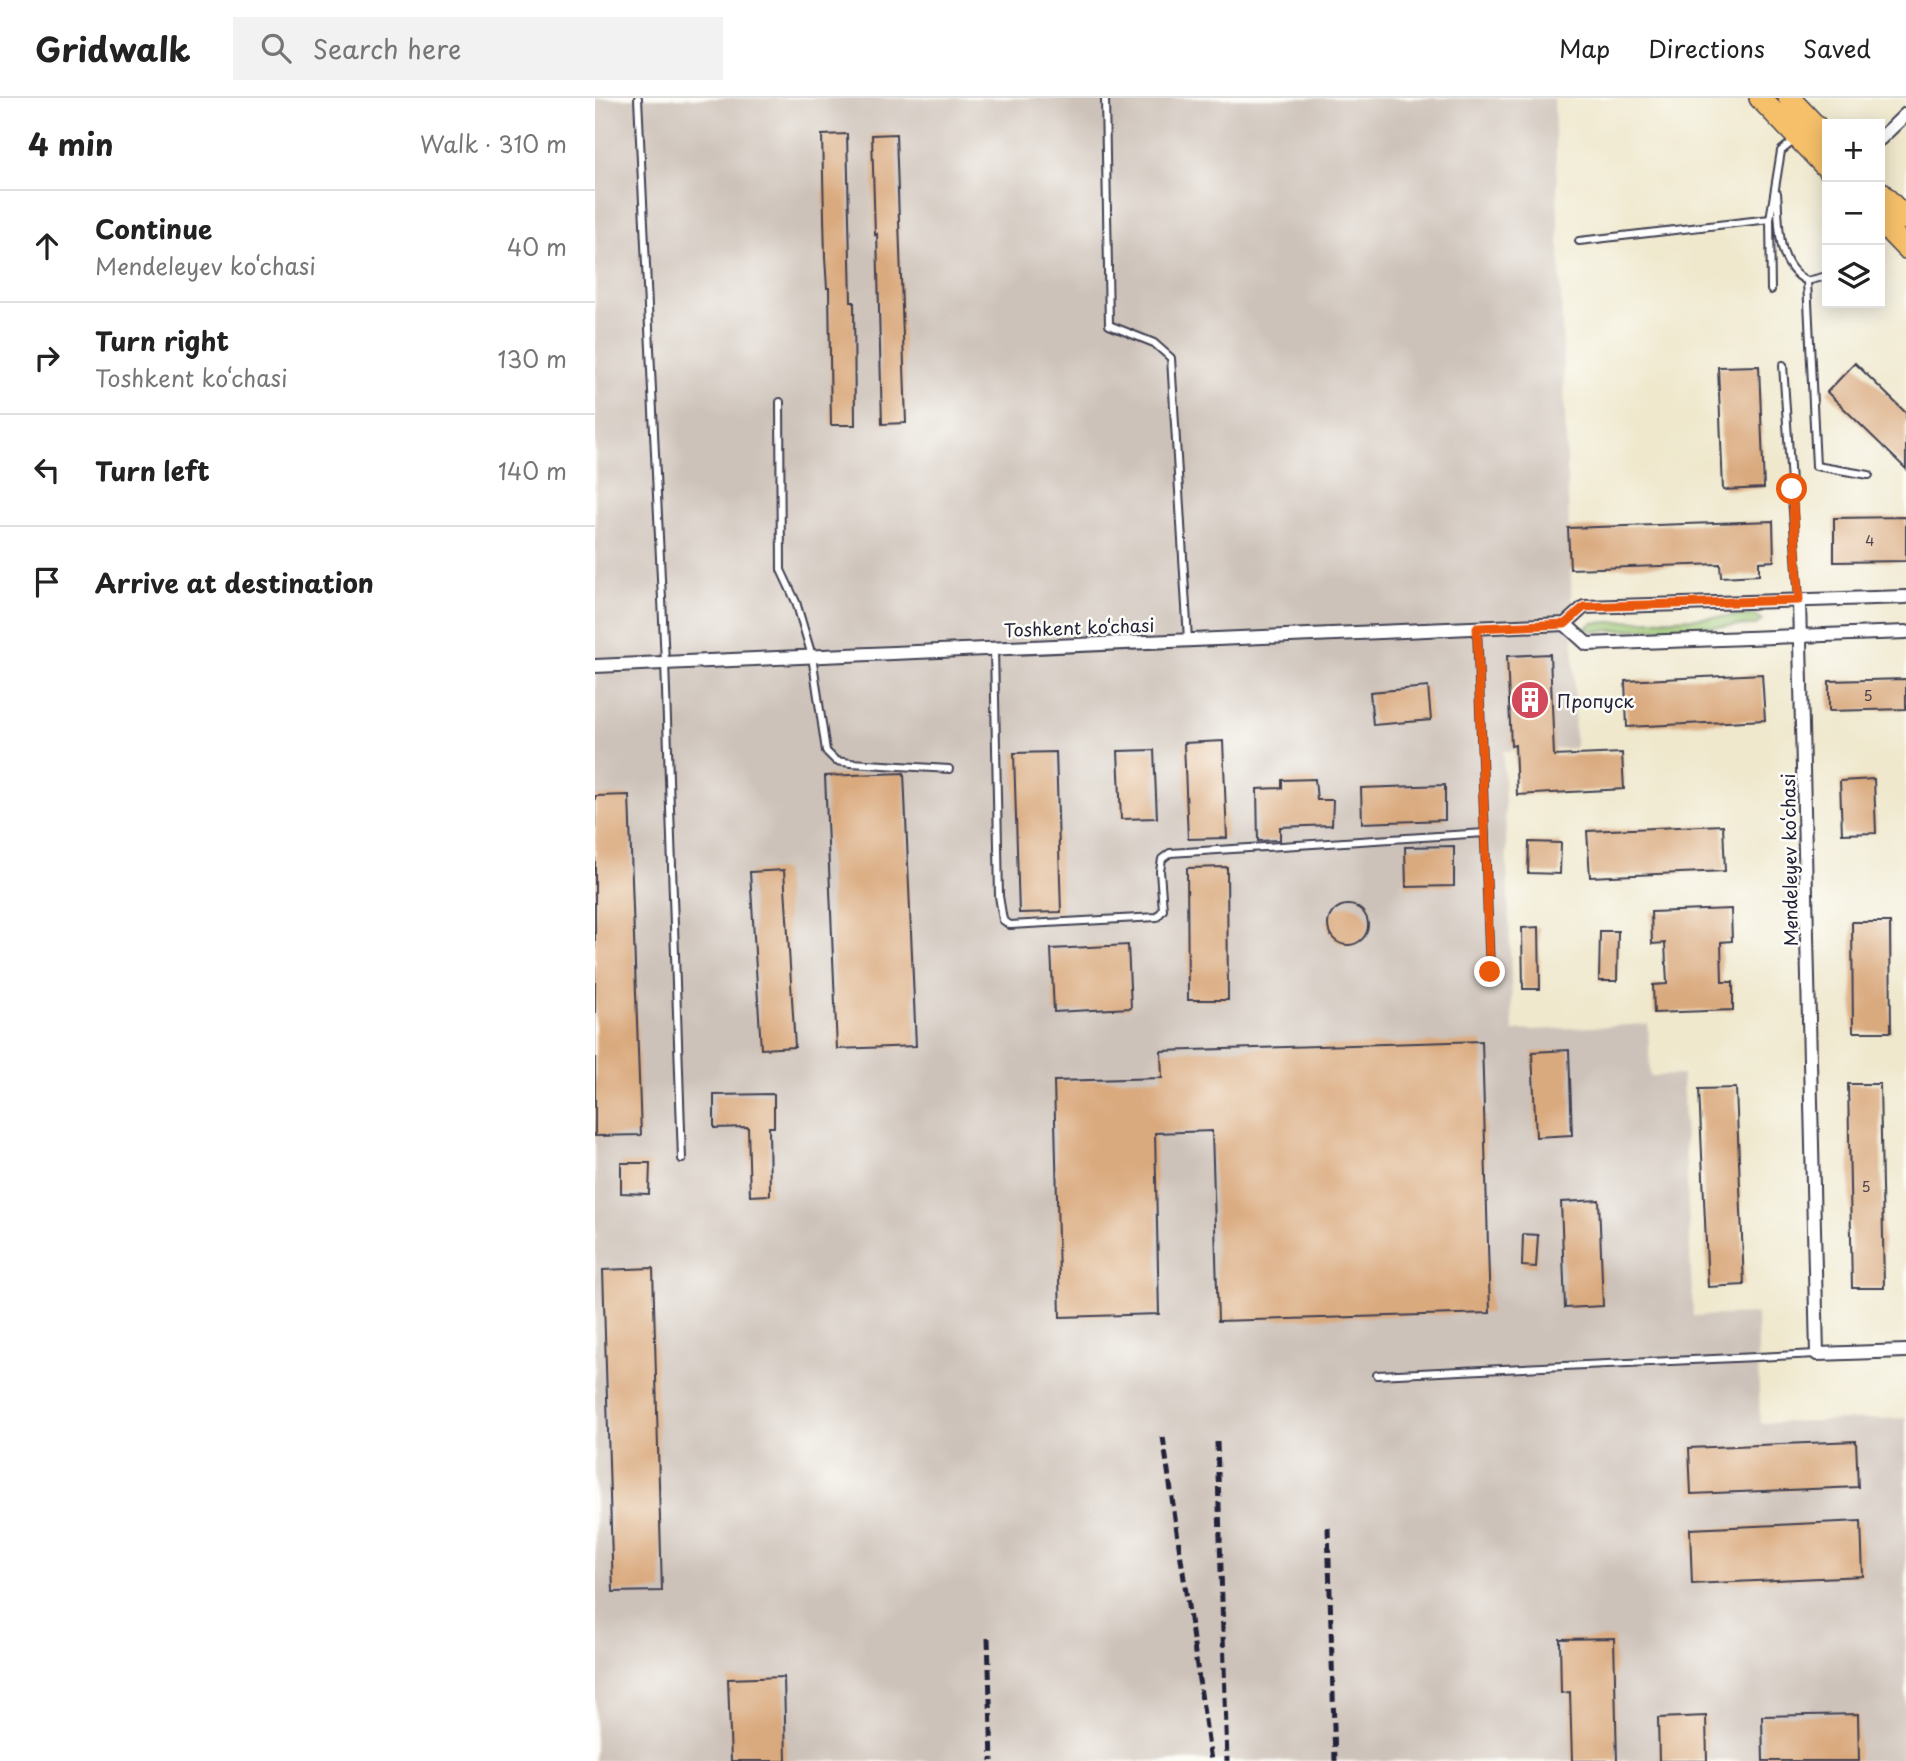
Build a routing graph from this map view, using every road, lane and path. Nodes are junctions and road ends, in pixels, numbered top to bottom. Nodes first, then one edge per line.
1 (638, 98) edge
2 (1105, 98) edge
3 (1760, 98) edge
4 (1789, 98) edge
5 (1906, 114) edge
6 (1822, 133) edge
7 (1885, 134) edge
8 (1798, 137) junction
9 (1822, 162) edge
10 (1776, 182) junction
11 (1885, 209) edge
12 (1770, 219) junction
13 (1892, 232) edge
14 (1579, 241) dead end
15 (1822, 277) edge
16 (1807, 281) junction
17 (1772, 290) dead end
18 (1783, 365) dead end
19 (780, 402) dead end
20 (1869, 475) dead end
21 (1906, 597) edge
22 (1799, 600) junction
23 (1565, 624) junction
24 (1477, 628) junction
25 (1906, 632) edge
26 (1801, 635) junction
27 (1188, 640) junction
28 (994, 648) junction
29 (812, 656) junction
30 (665, 662) junction
31 (595, 666) edge
32 (949, 769) dead end
33 (1485, 833) junction
34 (1490, 972) dead end
35 (682, 1159) dead end
36 (1906, 1351) edge
37 (1817, 1354) junction
38 (1377, 1375) dead end

1 - 30 lane
2 - 27 lane
3 - 8 main road
4 - 6 main road
5 - 7 street
8 - 9 main road
8 - 10 lane
10 - 12 lane
10 - 16 lane
11 - 13 main road
12 - 14 lane
12 - 17 lane
15 - 16 lane
16 - 20 lane
18 - 22 lane, Mendeleyev ko‘chasi
19 - 29 lane
21 - 22 street, Toshkent ko‘chasi
22 - 23 street, Toshkent ko‘chasi
22 - 26 street, Mendeleyev ko‘chasi
23 - 24 street, Toshkent ko‘chasi
23 - 26 street
24 - 27 street, Toshkent ko‘chasi
24 - 33 lane
25 - 26 street
26 - 37 street, Mendeleyev ko‘chasi
27 - 28 street, Toshkent ko‘chasi
28 - 29 street, Toshkent ko‘chasi
28 - 33 lane
29 - 30 street, Toshkent ko‘chasi
29 - 32 lane
30 - 31 street, Toshkent ko‘chasi
30 - 35 lane
33 - 34 lane
36 - 37 street
37 - 38 lane

